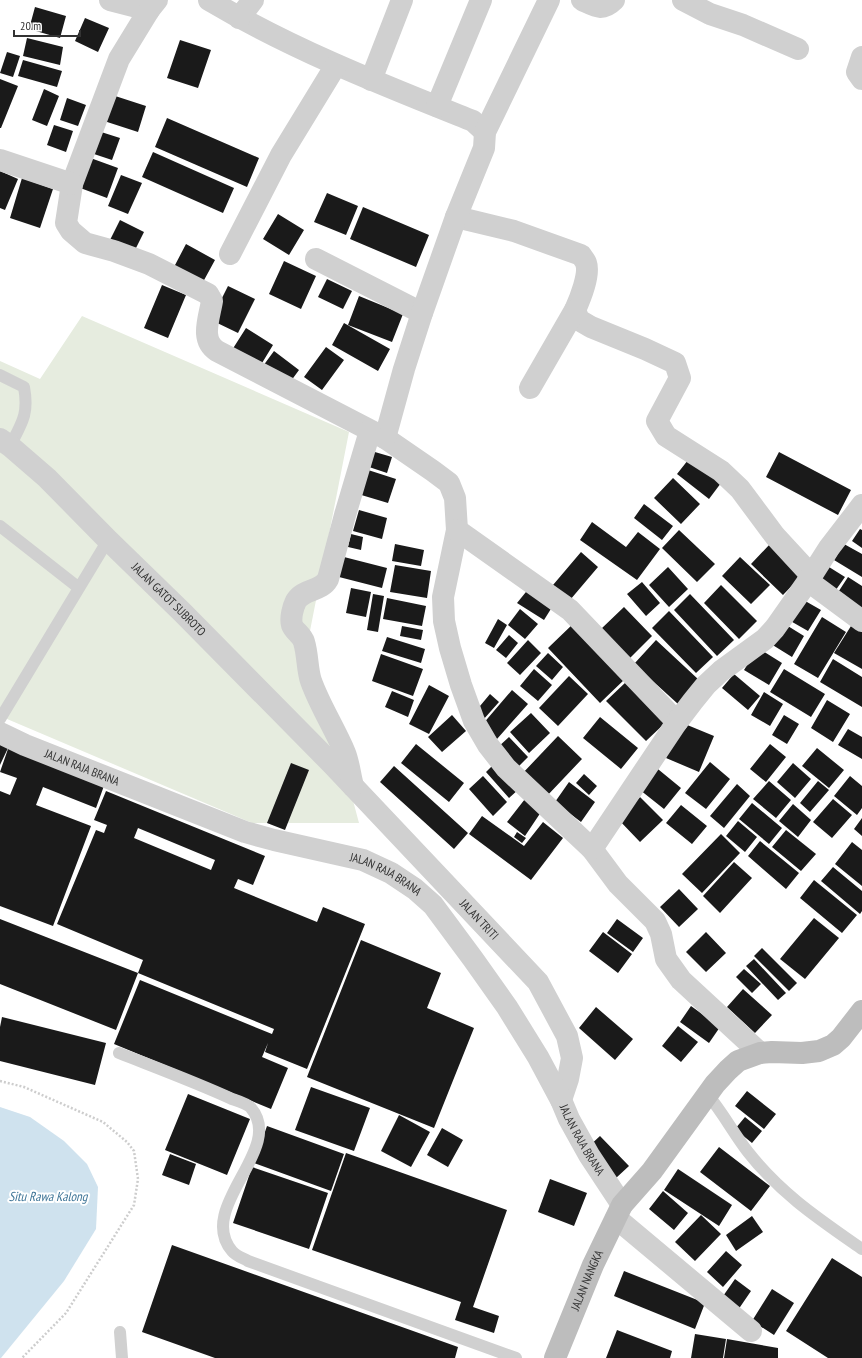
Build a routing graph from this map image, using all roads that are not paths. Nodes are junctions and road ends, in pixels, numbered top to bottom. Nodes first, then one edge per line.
1 (110, 0) edge
2 (210, 0) edge
3 (253, 0) edge
4 (402, 0) edge
5 (481, 0) edge
6 (548, 0) edge
7 (582, 0) edge
8 (614, 0) edge
9 (683, 0) edge
10 (153, 5) edge
11 (240, 18) junction
12 (798, 49) dead end
13 (862, 57) edge
14 (336, 65) junction
15 (862, 79) edge
16 (371, 80) junction
17 (437, 106) junction
18 (485, 132) junction
19 (0, 160) edge
20 (72, 184) junction
21 (456, 217) junction
22 (230, 254) dead end
23 (316, 259) dead end
24 (575, 310) junction
25 (422, 313) junction
26 (0, 375) edge
27 (530, 388) dead end
28 (377, 434) junction
29 (5, 442) edge
30 (862, 505) edge
31 (0, 526) edge
32 (457, 530) junction
33 (108, 540) junction
34 (810, 578) junction
35 (79, 588) junction
36 (862, 621) edge
37 (0, 719) edge
38 (677, 722) junction
39 (0, 733) edge
40 (333, 765) joint
41 (353, 786) junction
42 (592, 849) junction
43 (862, 1011) edge
44 (119, 1053) dead end
45 (760, 1053) junction
46 (708, 1095) junction
47 (561, 1100) junction
48 (619, 1212) junction
49 (862, 1248) edge
50 (751, 1331) dead end
51 (120, 1332) dead end
52 (122, 1358) edge
53 (516, 1358) edge
54 (555, 1358) edge

1 - 10 street
2 - 11 street
3 - 11 street
4 - 16 street
5 - 17 street
6 - 18 street
7 - 8 street
9 - 12 street
10 - 20 street
11 - 14 street
13 - 15 street
14 - 16 street
14 - 22 street
16 - 17 street
17 - 18 street
18 - 21 street
19 - 20 street
20 - 28 street
21 - 24 street
21 - 25 street
23 - 25 street
24 - 27 street
24 - 34 street
25 - 28 street
26 - 29 lane
28 - 32 street
28 - 41 street
29 - 33 street, JALAN GATOT SUBROTO
30 - 34 street
31 - 35 lane
32 - 38 street
32 - 42 street
33 - 35 lane
33 - 40 street, JALAN GATOT SUBROTO
34 - 36 street
34 - 38 street
35 - 37 lane
38 - 42 street
39 - 47 street, JALAN RAJA BRANA
40 - 41 street, JALAN TRITI
41 - 47 street, JALAN TRITI
42 - 45 street
43 - 45 street, JALAN NANGKA
44 - 53 lane
45 - 46 street, JALAN NANGKA
46 - 48 street, JALAN NANGKA
46 - 49 lane
47 - 48 street, JALAN RAJA BRANA
48 - 50 street, JALAN RAJA BRANA
48 - 54 street, JALAN NANGKA
51 - 52 lane

